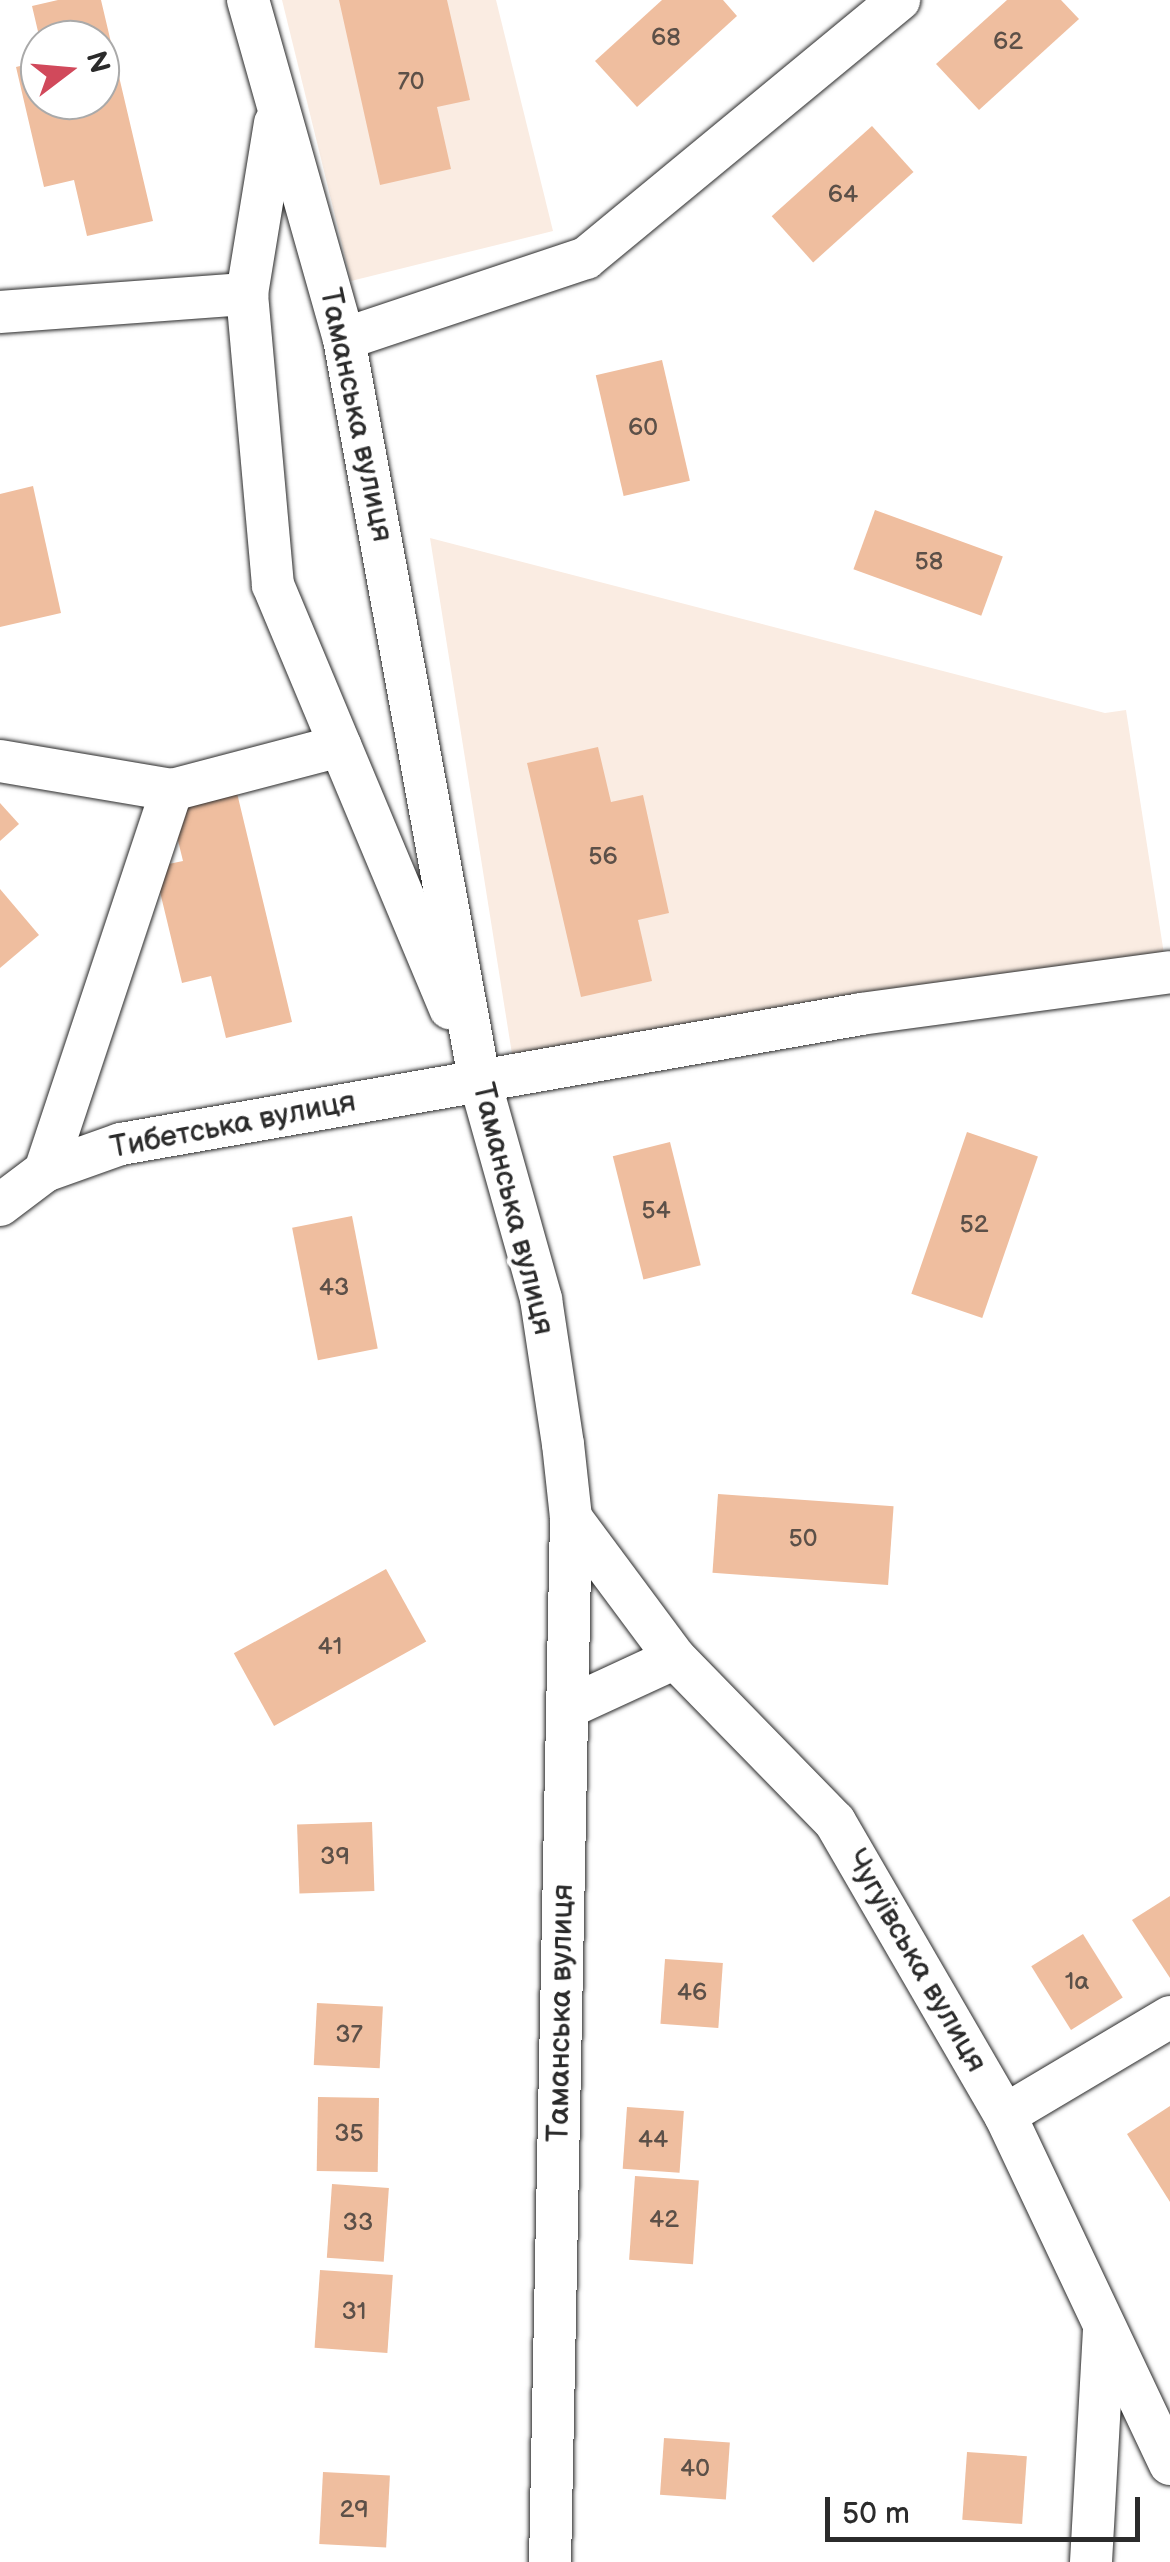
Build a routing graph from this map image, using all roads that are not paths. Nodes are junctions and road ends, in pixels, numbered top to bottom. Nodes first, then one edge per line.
1 (248, 0) edge
2 (898, 0) edge
3 (277, 108) junction
4 (247, 294) junction
5 (0, 312) edge
6 (344, 340) junction
7 (340, 746) junction
8 (0, 761) edge
9 (172, 790) junction
10 (1170, 972) edge
11 (479, 1078) junction
12 (45, 1170) junction
13 (0, 1205) edge
14 (570, 1518) junction
15 (674, 1658) junction
16 (567, 1708) junction
17 (1170, 2017) edge
18 (1005, 2115) junction
19 (1104, 2325) junction
20 (1170, 2464) edge
21 (550, 2562) edge
22 (1091, 2562) edge

1 - 3 street, Таманська вулиця
2 - 6 street
3 - 4 street
3 - 6 street, Таманська вулиця
4 - 5 street
4 - 7 street
6 - 11 street, Таманська вулиця
7 - 9 street
7 - 11 street
8 - 9 street
9 - 12 street
10 - 11 street, Тибетська вулиця
11 - 12 street, Тибетська вулиця
11 - 14 street, Таманська вулиця
12 - 13 street, Тибетська вулиця
14 - 15 street, Чугуївська вулиця
14 - 16 street, Таманська вулиця
15 - 16 street
15 - 18 street, Чугуївська вулиця
16 - 21 street, Таманська вулиця
17 - 18 street
18 - 19 street, Чугуївська вулиця
19 - 20 street, Чугуївська вулиця
19 - 22 street

